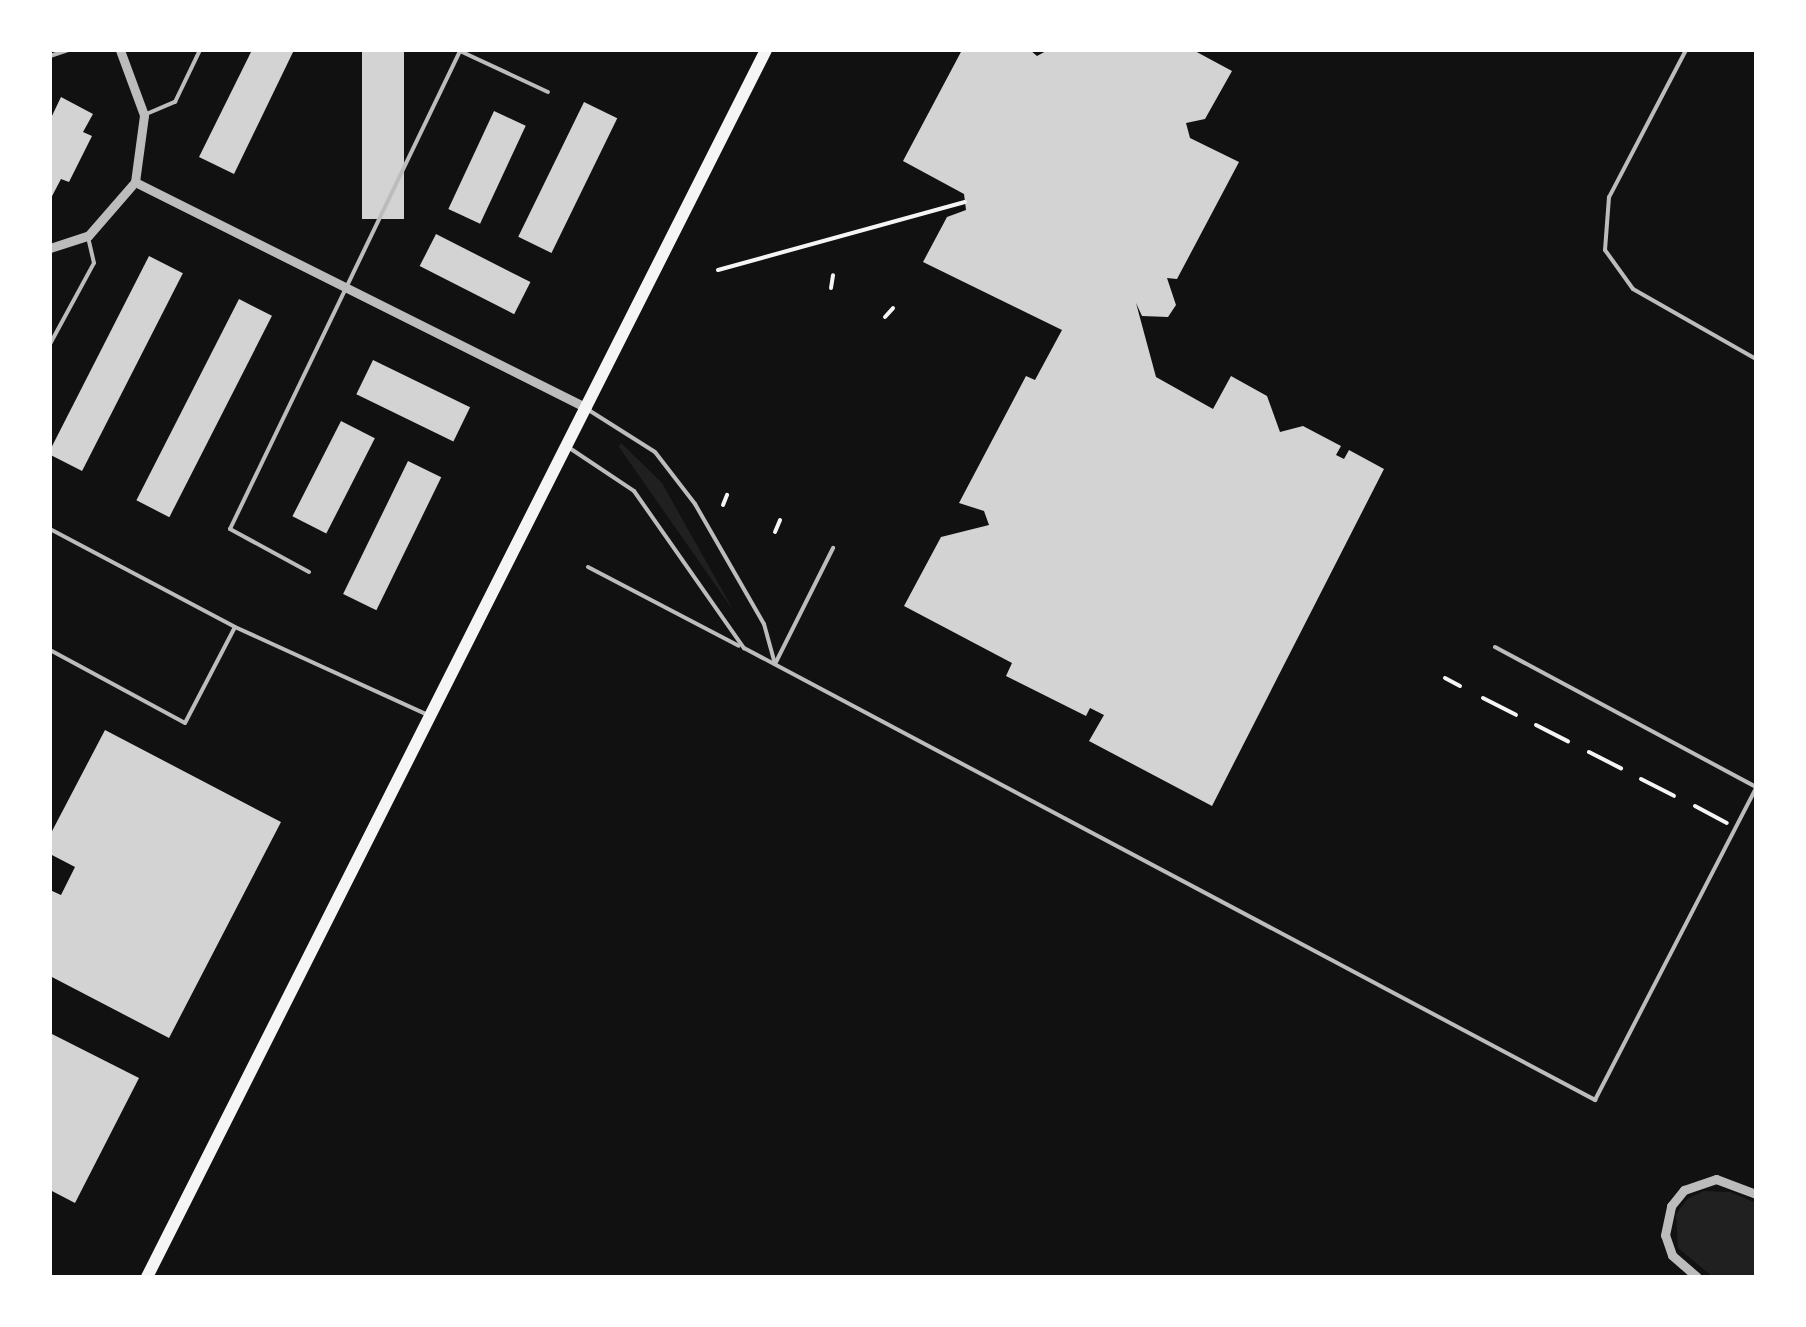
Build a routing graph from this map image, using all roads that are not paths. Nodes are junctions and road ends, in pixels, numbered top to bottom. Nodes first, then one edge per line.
1 (68, 50) edge
2 (120, 50) edge
3 (200, 50) edge
4 (766, 50) edge
5 (1686, 50) edge
6 (50, 56) edge
7 (548, 92) dead end
8 (144, 115) junction
9 (135, 182) junction
10 (88, 236) junction
11 (50, 248) edge
12 (347, 284) junction
13 (50, 344) edge
14 (1756, 359) edge
15 (586, 408) junction
16 (566, 446) junction
17 (50, 530) edge
18 (834, 548) dead end
19 (588, 567) dead end
20 (309, 572) dead end
21 (235, 627) junction
22 (1494, 647) dead end
23 (744, 648) junction
24 (50, 650) edge
25 (775, 664) junction
26 (426, 714) junction
27 (1756, 788) edge
28 (1756, 1194) edge
29 (148, 1277) edge
30 (1698, 1277) edge

1 - 6 lane
2 - 8 street
3 - 8 lane
4 - 15 main road
5 - 14 lane
7 - 12 lane
8 - 9 street
9 - 10 street
9 - 12 street
10 - 11 street
10 - 13 lane
12 - 15 street
12 - 20 lane
15 - 16 main road
15 - 25 lane
16 - 23 lane
16 - 26 main road
17 - 21 lane
18 - 25 lane
19 - 23 lane
21 - 24 lane
21 - 26 lane
22 - 27 lane
23 - 25 lane
25 - 27 lane
26 - 29 main road
28 - 30 street

